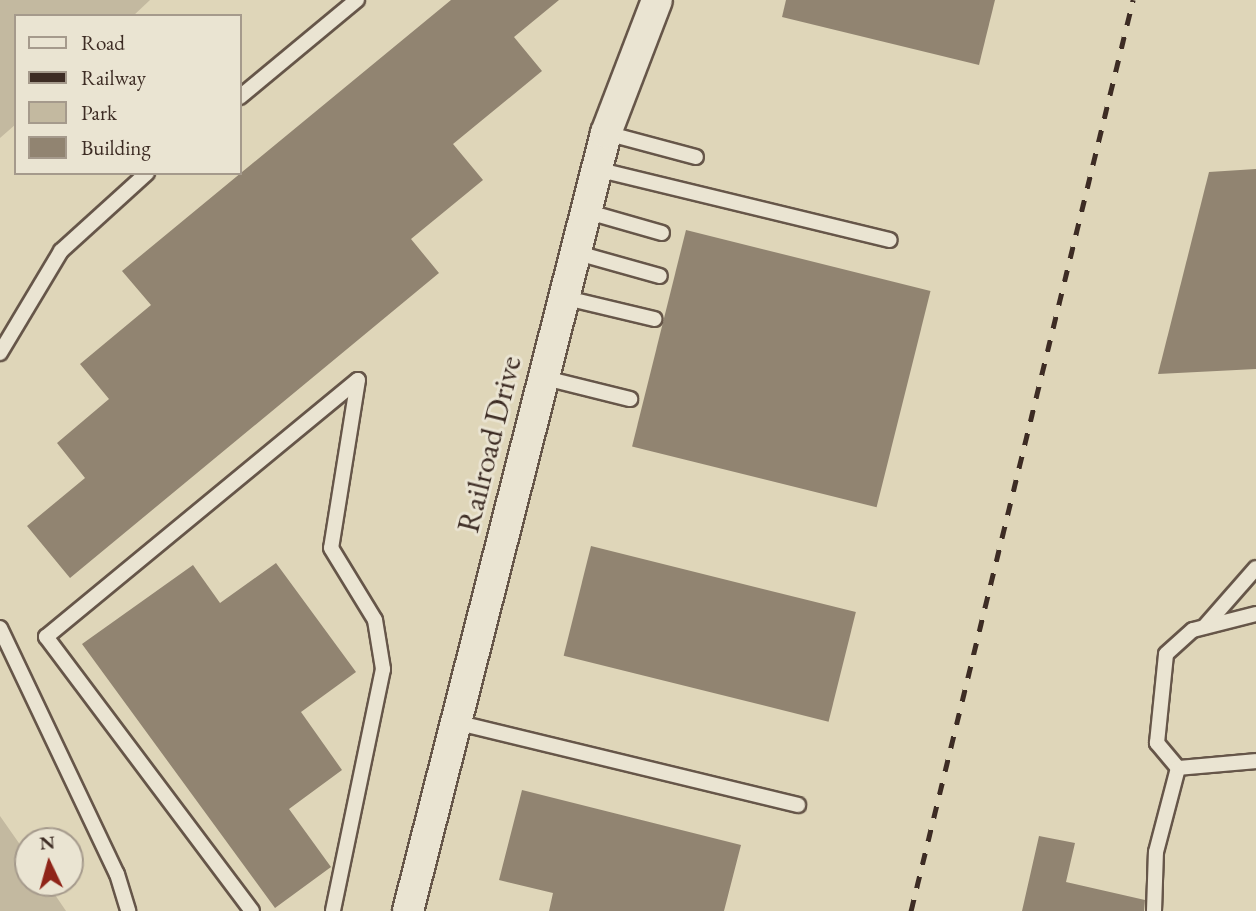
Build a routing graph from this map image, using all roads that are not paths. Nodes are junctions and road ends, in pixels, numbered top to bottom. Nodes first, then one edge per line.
1 (357, 0) edge
2 (657, 0) edge
3 (242, 95) edge
4 (606, 133) junction
5 (696, 157) dead end
6 (596, 169) junction
7 (145, 175) edge
8 (585, 211) junction
9 (662, 233) dead end
10 (890, 240) dead end
11 (574, 252) junction
12 (660, 276) dead end
13 (562, 297) junction
14 (654, 319) dead end
15 (0, 354) edge
16 (541, 377) junction
17 (630, 399) dead end
18 (1256, 568) edge
19 (1256, 614) edge
20 (1204, 627) junction
21 (0, 628) edge
22 (455, 722) junction
23 (1256, 761) edge
24 (1178, 768) junction
25 (798, 805) dead end
26 (128, 911) edge
27 (252, 911) edge
28 (333, 911) edge
29 (408, 911) edge
30 (1154, 911) edge

1 - 3 lane
2 - 4 street, Railroad Drive
4 - 5 lane
4 - 6 street, Railroad Drive
6 - 8 street, Railroad Drive
6 - 10 lane
7 - 15 lane
8 - 9 lane
8 - 11 street, Railroad Drive
11 - 12 lane
11 - 13 street, Railroad Drive
13 - 14 lane
13 - 16 street, Railroad Drive
16 - 17 lane
16 - 22 street, Railroad Drive
18 - 20 lane
19 - 20 lane
20 - 24 lane
21 - 26 lane
22 - 25 lane
22 - 29 street, Railroad Drive
23 - 24 lane
24 - 30 lane
27 - 28 lane

